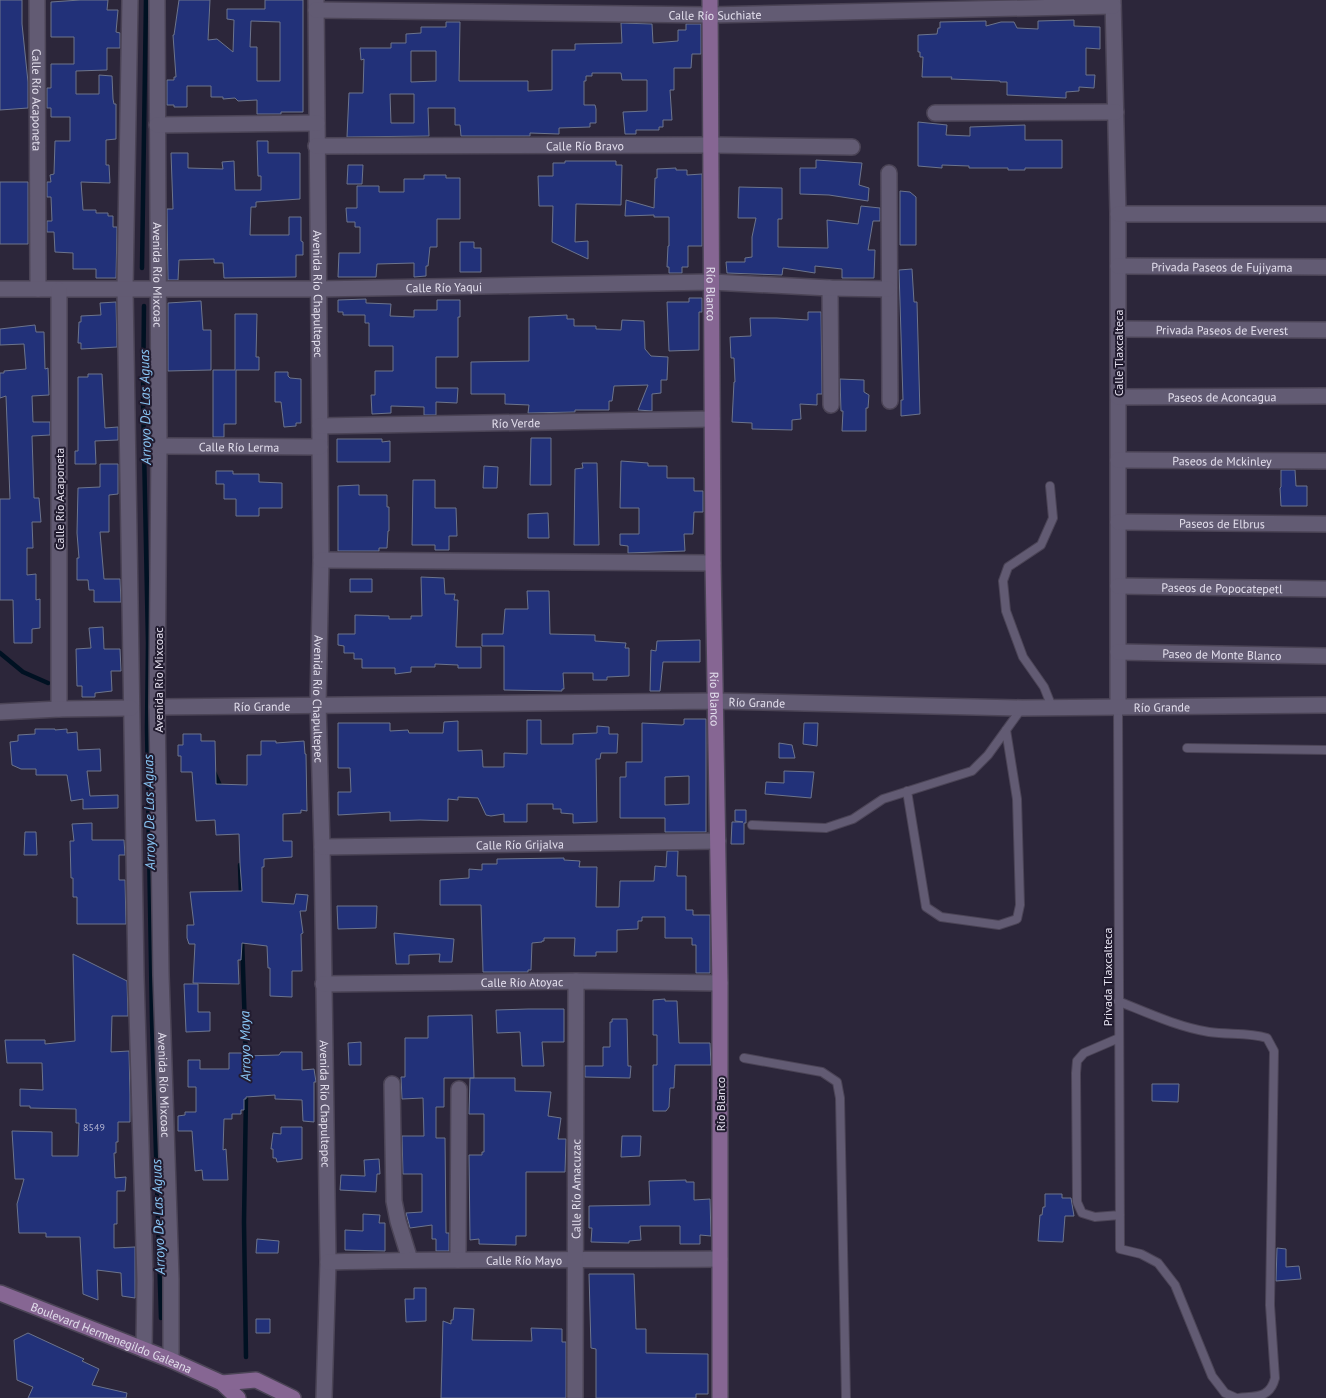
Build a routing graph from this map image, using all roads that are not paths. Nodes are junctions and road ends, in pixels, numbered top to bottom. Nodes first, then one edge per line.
1 (37, 0) edge
2 (130, 0) edge
3 (157, 0) edge
4 (1113, 3) edge
5 (316, 5) edge
6 (861, 5) edge
7 (710, 8) edge
8 (1116, 112) junction
9 (935, 113) dead end
10 (317, 123) junction
11 (157, 125) junction
12 (712, 145) junction
13 (316, 146) junction
14 (852, 147) dead end
15 (889, 173) dead end
16 (1118, 214) junction
17 (1326, 214) edge
18 (1118, 266) junction
19 (1326, 267) edge
20 (712, 282) junction
21 (830, 288) junction
22 (0, 289) edge
23 (38, 289) junction
24 (125, 289) junction
25 (318, 289) junction
26 (888, 289) junction
27 (59, 290) junction
28 (159, 290) junction
29 (1118, 329) junction
30 (1326, 330) edge
31 (1326, 396) edge
32 (1118, 397) junction
33 (890, 401) dead end
34 (831, 405) dead end
35 (712, 419) junction
36 (320, 426) junction
37 (159, 446) junction
38 (320, 447) junction
39 (1118, 460) junction
40 (1326, 462) edge
41 (1050, 486) dead end
42 (1118, 522) junction
43 (1326, 524) edge
44 (321, 560) junction
45 (713, 563) junction
46 (1118, 586) junction
47 (1326, 589) edge
48 (1118, 652) junction
49 (1326, 656) edge
50 (715, 701) junction
51 (318, 704) junction
52 (1326, 705) edge
53 (1052, 706) junction
54 (1118, 706) junction
55 (158, 707) junction
56 (59, 708) junction
57 (132, 708) junction
58 (1022, 708) junction
59 (0, 712) edge
60 (1006, 730) junction
61 (1187, 748) dead end
62 (1326, 750) edge
63 (907, 792) junction
64 (752, 825) dead end
65 (718, 841) junction
66 (322, 847) junction
67 (576, 981) junction
68 (720, 983) junction
69 (323, 984) junction
70 (1118, 1001) junction
71 (1119, 1038) junction
72 (744, 1058) dead end
73 (392, 1084) dead end
74 (459, 1089) dead end
75 (1120, 1215) junction
76 (720, 1259) junction
77 (410, 1260) junction
78 (458, 1260) junction
79 (575, 1261) junction
80 (328, 1262) junction
81 (0, 1292) edge
82 (144, 1350) junction
83 (171, 1360) junction
84 (222, 1383) junction
85 (238, 1398) edge
86 (293, 1398) edge
87 (324, 1398) edge
88 (575, 1398) edge
89 (720, 1398) edge
90 (846, 1398) edge
91 (1237, 1398) edge

1 - 23 street, Calle Río Acaponeta
2 - 24 street, Avenida Río Mixcoac
3 - 11 street, Avenida Río Mixcoac
4 - 6 street, Calle Río Suchiate
4 - 8 street, Calle Tlaxcalteca
5 - 7 street, Calle Río Suchiate
5 - 10 street, Avenida Río Chapultepec
6 - 7 street, Calle Río Suchiate
7 - 12 street, Río Blanco
8 - 9 street
8 - 16 street, Calle Tlaxcalteca
10 - 11 street
10 - 13 street, Avenida Río Chapultepec
11 - 28 street, Avenida Río Mixcoac
12 - 13 street, Calle Río Bravo
12 - 14 street, Calle Río Bravo
12 - 20 street, Río Blanco
13 - 25 street, Avenida Río Chapultepec
15 - 26 street
16 - 17 street
16 - 18 street, Calle Tlaxcalteca
18 - 19 street, Privada Paseos de Fujiyama
18 - 29 street, Calle Tlaxcalteca
20 - 21 street, Calle Río Yaqui
20 - 25 street, Calle Río Yaqui
20 - 35 street, Río Blanco
21 - 26 street, Calle Río Yaqui
21 - 34 street
22 - 23 street, Calle Río Yaqui
23 - 27 street, Calle Río Yaqui
24 - 27 street, Calle Río Yaqui
24 - 28 street, Calle Río Yaqui
24 - 57 street, Avenida Río Mixcoac
25 - 28 street, Calle Río Yaqui
25 - 36 street, Avenida Río Chapultepec
26 - 33 street
27 - 56 street, Calle Río Acaponeta
28 - 37 street, Avenida Río Mixcoac
29 - 30 street, Privada Paseos de Everest
29 - 32 street, Calle Tlaxcalteca
31 - 32 street, Paseos de Aconcagua
32 - 39 street, Calle Tlaxcalteca
35 - 36 street, Río Verde
35 - 45 street, Río Blanco
36 - 38 street, Avenida Río Chapultepec
37 - 38 street, Calle Río Lerma
37 - 55 street, Avenida Río Mixcoac
38 - 44 street, Avenida Río Chapultepec
39 - 40 street, Paseos de Mckinley
39 - 42 street, Calle Tlaxcalteca
41 - 53 lane
42 - 43 street, Paseos de Elbrus
42 - 46 street, Calle Tlaxcalteca
44 - 45 street
44 - 51 street, Avenida Río Chapultepec
45 - 50 street, Río Blanco
46 - 47 street, Paseos de Popocatepetl
46 - 48 street, Calle Tlaxcalteca
48 - 49 street, Paseo de Monte Blanco
48 - 54 street, Calle Tlaxcalteca
50 - 51 street, Río Grande
50 - 58 street, Río Grande
50 - 65 street, Río Blanco
51 - 55 street, Río Grande
51 - 66 street, Avenida Río Chapultepec
52 - 54 street, Río Grande
53 - 54 street, Río Grande
53 - 58 street, Río Grande
54 - 70 lane, Privada Tlaxcalteca
55 - 83 street, Avenida Río Mixcoac
56 - 57 street
56 - 59 street
57 - 82 street, Avenida Río Mixcoac
58 - 60 lane
60 - 63 lane
60 - 63 lane
61 - 62 lane
63 - 64 lane
65 - 66 street, Calle Río Grijalva
65 - 68 street, Río Blanco
66 - 69 street, Avenida Río Chapultepec
67 - 68 street, Calle Río Atoyac
67 - 69 street, Calle Río Atoyac
67 - 79 street, Calle Río Amacuzac
68 - 76 street, Río Blanco
69 - 80 street, Avenida Río Chapultepec
70 - 71 lane, Privada Tlaxcalteca
70 - 91 lane
71 - 75 lane, Privada Tlaxcalteca
71 - 75 lane
72 - 90 lane
73 - 77 street
74 - 78 street
75 - 91 lane, Privada Tlaxcalteca
76 - 79 street, Calle Río Mayo
76 - 89 street, Río Blanco
77 - 78 street, Calle Río Mayo
77 - 80 street, Calle Río Mayo
78 - 79 street, Calle Río Mayo
79 - 88 street, Calle Río Amacuzac
80 - 87 street, Avenida Río Chapultepec
81 - 82 street, Boulevard Hermenegildo Galeana
82 - 83 street, Boulevard Hermenegildo Galeana
83 - 84 street, Boulevard Hermenegildo Galeana
84 - 85 street, Boulevard Hermenegildo Galeana
84 - 86 street, Boulevard Hermenegildo Galeana

